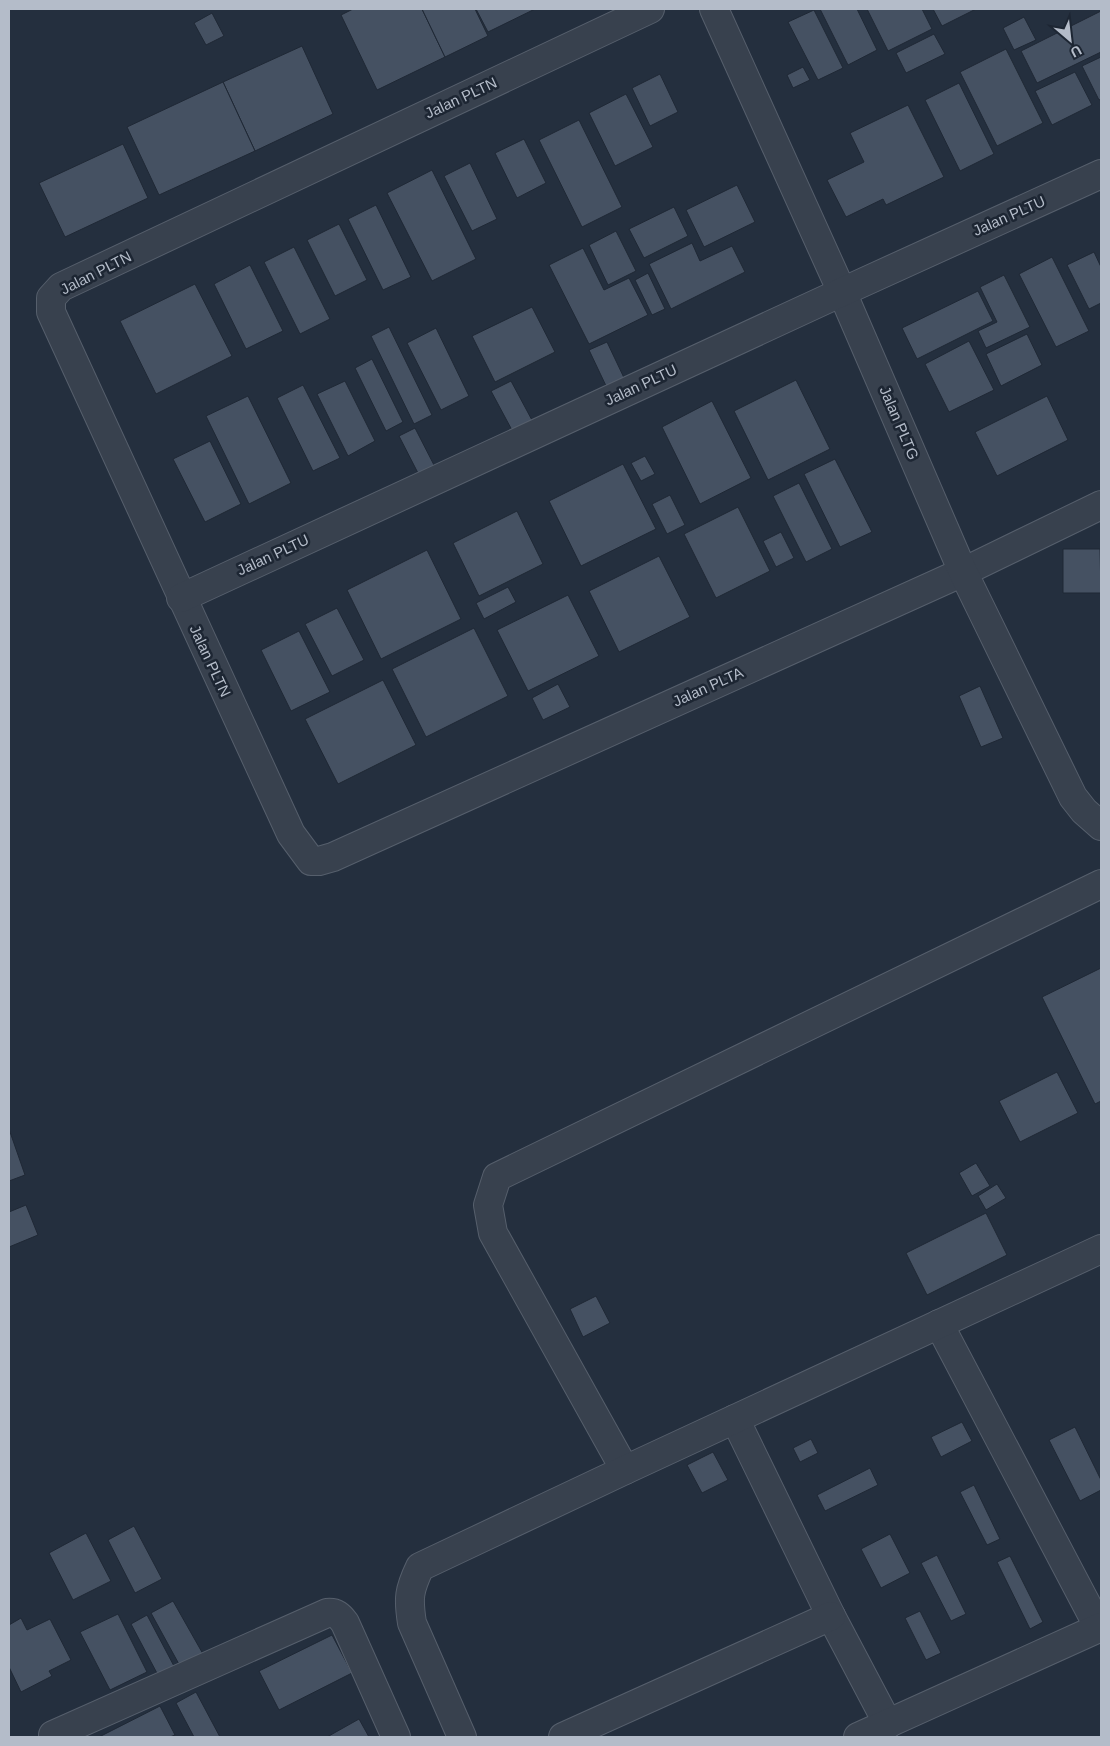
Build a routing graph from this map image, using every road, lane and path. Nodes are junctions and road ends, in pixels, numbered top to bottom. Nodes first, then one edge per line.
1 (650, 9) edge
2 (714, 9) edge
3 (1101, 174) edge
4 (842, 292) junction
5 (1101, 504) edge
6 (963, 572) junction
7 (181, 598) junction
8 (1101, 826) edge
9 (311, 861) joint
10 (1101, 884) edge
11 (1101, 1249) edge
12 (939, 1324) junction
13 (734, 1419) junction
14 (625, 1470) junction
15 (831, 1616) junction
16 (1100, 1628) edge
17 (888, 1724) junction
18 (53, 1735) dead end
19 (396, 1737) edge
20 (462, 1737) edge
21 (563, 1737) edge
22 (858, 1737) edge

1 - 7 street, Jalan PLTN
2 - 4 street, Jalan PLTG
3 - 4 street, Jalan PLTU
4 - 6 street, Jalan PLTG
4 - 7 street, Jalan PLTU
5 - 6 street, Jalan PLTA
6 - 8 street, Jalan PLTG
6 - 9 street, Jalan PLTA
7 - 9 street, Jalan PLTN
10 - 14 street
11 - 12 street
12 - 13 street
12 - 16 street
13 - 14 street
13 - 15 street
14 - 20 street
15 - 17 street
15 - 21 street
16 - 17 street
17 - 22 street
18 - 19 street

